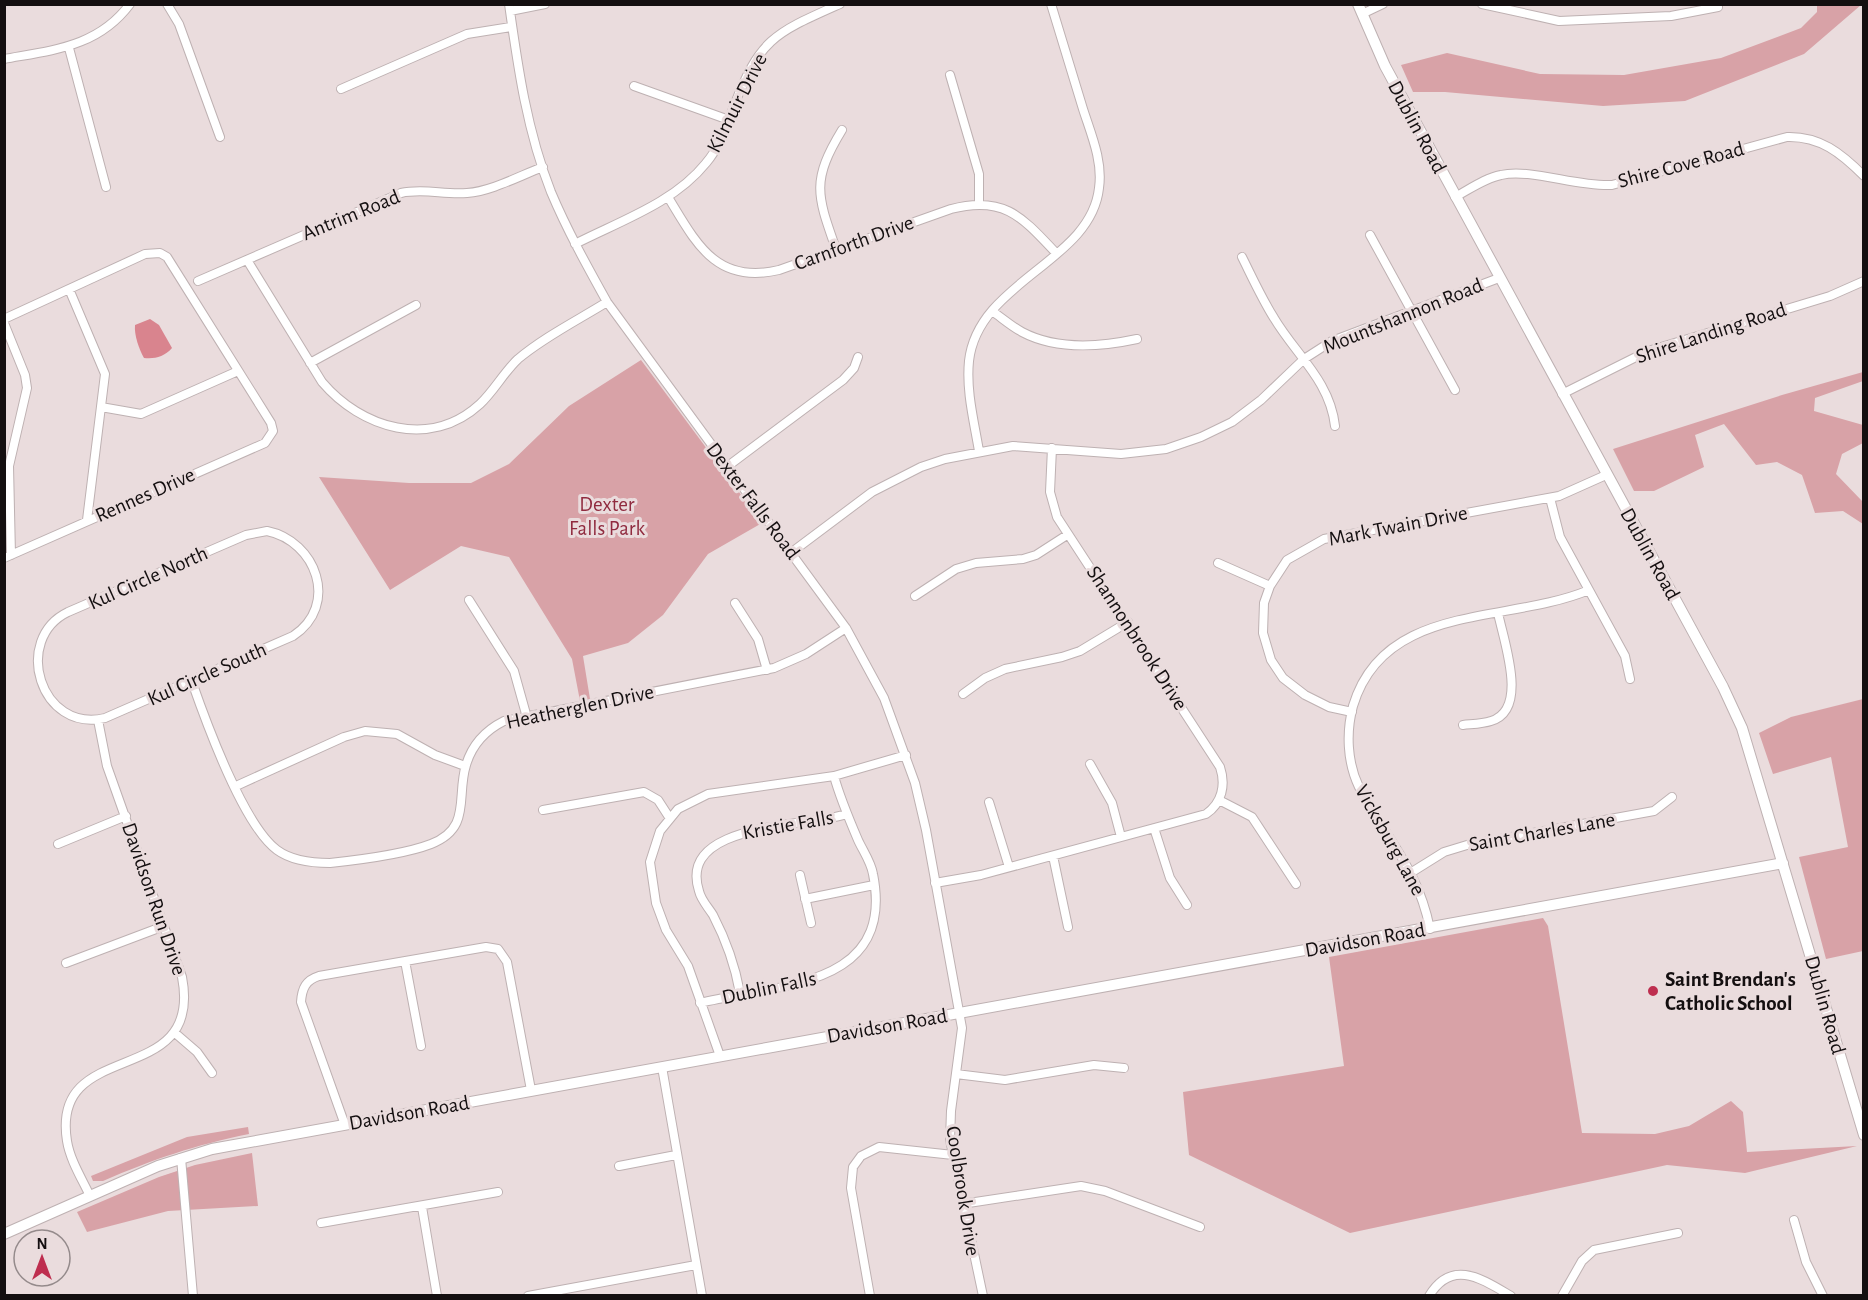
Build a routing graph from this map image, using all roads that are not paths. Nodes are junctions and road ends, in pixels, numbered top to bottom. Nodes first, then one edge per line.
1 (130, 4) edge
2 (167, 4) edge
3 (545, 4) edge
4 (840, 4) edge
5 (1051, 4) edge
6 (1383, 4) edge
7 (1482, 4) edge
8 (1718, 7) dead end
9 (509, 8) edge
10 (1360, 9) edge
11 (511, 27) junction
12 (69, 48) junction
13 (4, 59) edge
14 (950, 75) dead end
15 (634, 86) dead end
16 (341, 89) dead end
17 (729, 120) junction
18 (842, 130) dead end
19 (220, 137) dead end
20 (543, 167) junction
21 (1863, 176) edge
22 (106, 187) dead end
23 (668, 197) junction
24 (1455, 197) junction
25 (979, 203) junction
26 (1370, 235) dead end
27 (575, 244) junction
28 (836, 249) junction
29 (1056, 253) junction
30 (1242, 257) dead end
31 (247, 260) junction
32 (1499, 278) junction
33 (198, 281) dead end
34 (1863, 281) edge
35 (69, 289) junction
36 (607, 302) junction
37 (416, 305) dead end
38 (992, 311) junction
39 (1411, 311) junction
40 (4, 321) edge
41 (1137, 339) dead end
42 (858, 357) dead end
43 (1304, 359) junction
44 (310, 363) junction
45 (238, 371) junction
46 (1455, 390) dead end
47 (1562, 394) junction
48 (101, 407) junction
49 (1335, 426) dead end
50 (1052, 448) junction
51 (979, 451) junction
52 (728, 466) junction
53 (1606, 475) junction
54 (1550, 498) junction
55 (87, 520) junction
56 (1067, 535) junction
57 (300, 550) joint
58 (792, 552) junction
59 (8, 556) edge
60 (1218, 563) dead end
61 (1270, 586) junction
62 (1589, 590) junction
63 (915, 596) dead end
64 (469, 600) dead end
65 (735, 603) dead end
66 (1498, 613) junction
67 (1128, 622) junction
68 (846, 628) junction
69 (767, 670) junction
70 (1629, 679) dead end
71 (192, 682) junction
72 (963, 694) dead end
73 (1352, 712) junction
74 (526, 714) junction
75 (98, 720) junction
76 (1463, 724) dead end
77 (906, 755) junction
78 (1090, 764) dead end
79 (465, 766) junction
80 (834, 776) junction
81 (236, 786) junction
82 (1672, 797) dead end
83 (1219, 800) junction
84 (990, 802) dead end
85 (543, 810) dead end
86 (847, 814) junction
87 (126, 816) junction
88 (669, 817) junction
89 (1154, 828) junction
90 (1121, 837) junction
91 (58, 844) dead end
92 (1053, 856) junction
93 (1783, 863) junction
94 (1009, 867) junction
95 (1412, 872) junction
96 (800, 876) dead end
97 (935, 883) junction
98 (1296, 884) dead end
99 (874, 885) junction
100 (805, 899) junction
101 (1186, 905) dead end
102 (811, 923) dead end
103 (164, 926) junction
104 (1068, 927) dead end
105 (1430, 929) junction
106 (405, 961) junction
107 (66, 963) dead end
108 (740, 993) junction
109 (700, 1003) junction
110 (959, 1014) junction
111 (175, 1032) junction
112 (420, 1046) dead end
113 (720, 1056) junction
114 (662, 1067) junction
115 (1124, 1068) dead end
116 (212, 1073) dead end
117 (956, 1074) junction
118 (531, 1090) junction
119 (345, 1125) junction
120 (1863, 1135) edge
121 (676, 1155) junction
122 (953, 1155) junction
123 (180, 1158) junction
124 (619, 1166) dead end
125 (498, 1192) dead end
126 (90, 1196) junction
127 (962, 1204) junction
128 (422, 1206) junction
129 (1794, 1220) dead end
130 (321, 1223) dead end
131 (1200, 1227) dead end
132 (1678, 1233) dead end
133 (4, 1234) edge
134 (696, 1265) junction
135 (1820, 1294) edge
136 (193, 1296) edge
137 (437, 1296) edge
138 (528, 1296) edge
139 (702, 1296) edge
140 (870, 1296) edge
141 (983, 1296) edge
142 (1429, 1296) edge
143 (1510, 1296) edge
144 (1562, 1296) edge

1 - 12 street
2 - 19 street
3 - 9 street
4 - 17 street, Kilmuir Drive
5 - 29 street
6 - 10 street
7 - 8 street
9 - 11 street, Dexter Falls Road
10 - 24 main road, Dublin Road
11 - 16 street
11 - 20 street, Dexter Falls Road
12 - 13 street
12 - 22 street
14 - 25 street
15 - 17 street
17 - 23 street, Kilmuir Drive
18 - 28 street
20 - 27 street, Dexter Falls Road
20 - 31 street, Antrim Road
21 - 24 street, Shire Cove Road
23 - 27 street, Kilmuir Drive
23 - 28 street, Carnforth Drive
24 - 32 main road, Dublin Road
25 - 28 street, Carnforth Drive
25 - 29 street, Carnforth Drive
26 - 39 street
27 - 36 street, Dexter Falls Road
29 - 38 street
30 - 43 street
31 - 33 street, Antrim Road
31 - 44 street
32 - 39 street, Mountshannon Road
32 - 47 main road, Dublin Road
34 - 47 street, Shire Landing Road
35 - 40 street
35 - 45 street
35 - 48 street
36 - 44 street
36 - 52 street, Dexter Falls Road
37 - 44 street
38 - 41 street
38 - 51 street
39 - 43 street, Mountshannon Road
39 - 46 street
40 - 59 street
42 - 52 street
43 - 49 street
43 - 50 street, Mountshannon Road
45 - 48 street
45 - 55 street, Rennes Drive
47 - 53 main road, Dublin Road
48 - 55 street
50 - 51 street, Mountshannon Road
50 - 56 street, Shannonbrook Drive
51 - 58 street, Mountshannon Road
52 - 58 street, Dexter Falls Road
53 - 54 street, Mark Twain Drive
53 - 93 main road, Dublin Road
54 - 61 street, Mark Twain Drive
54 - 62 street
55 - 59 street, Rennes Drive
56 - 63 street
56 - 67 street, Shannonbrook Drive
57 - 71 street, Kul Circle South
57 - 75 street, Kul Circle North
58 - 68 street, Dexter Falls Road
60 - 61 street
61 - 73 street, Mark Twain Drive
62 - 66 street, Vicksburg Lane
62 - 70 street
64 - 74 street
65 - 69 street
66 - 73 street, Vicksburg Lane
66 - 76 street
67 - 72 street
67 - 83 street, Shannonbrook Drive
68 - 69 street, Heatherglen Drive
68 - 77 street, Dexter Falls Road
69 - 74 street, Heatherglen Drive
71 - 75 street, Kul Circle South
71 - 81 street
73 - 95 street, Vicksburg Lane
74 - 79 street, Heatherglen Drive
75 - 87 street, Davidson Run Drive
77 - 80 street
77 - 97 street, Dexter Falls Road
78 - 90 street
79 - 81 street
79 - 81 street, Heatherglen Drive
80 - 86 street, Dublin Falls
80 - 88 street
82 - 95 street, Saint Charles Lane
83 - 89 street
83 - 98 street
84 - 94 street
85 - 88 street
86 - 99 street, Dublin Falls
86 - 108 street, Kristie Falls
87 - 91 street
87 - 103 street, Davidson Run Drive
88 - 109 street
89 - 90 street
89 - 101 street
90 - 92 street
92 - 94 street
92 - 104 street
93 - 105 main road, Davidson Road
93 - 120 main road, Dublin Road
94 - 97 street
95 - 105 street, Vicksburg Lane
96 - 100 street
97 - 110 street, Dexter Falls Road
99 - 100 street
99 - 108 street, Dublin Falls
100 - 102 street
103 - 107 street
103 - 111 street, Davidson Run Drive
105 - 110 main road, Davidson Road
106 - 112 street
106 - 118 street
106 - 119 street
108 - 109 street, Dublin Falls
109 - 113 street
110 - 113 main road, Davidson Road
110 - 117 street, Coolbrook Drive
111 - 116 street
111 - 126 street
113 - 114 main road, Davidson Road
114 - 118 main road, Davidson Road
114 - 121 street
115 - 117 street
117 - 122 street, Coolbrook Drive
118 - 119 main road, Davidson Road
119 - 123 main road, Davidson Road
121 - 124 street
121 - 134 street
122 - 127 street, Coolbrook Drive
122 - 140 street
123 - 126 main road, Davidson Road
123 - 136 street
125 - 128 street
126 - 133 main road, Davidson Road
127 - 131 street
127 - 141 street, Coolbrook Drive
128 - 130 street
128 - 137 street
129 - 135 street
132 - 144 street
134 - 138 street
134 - 139 street
142 - 143 street

